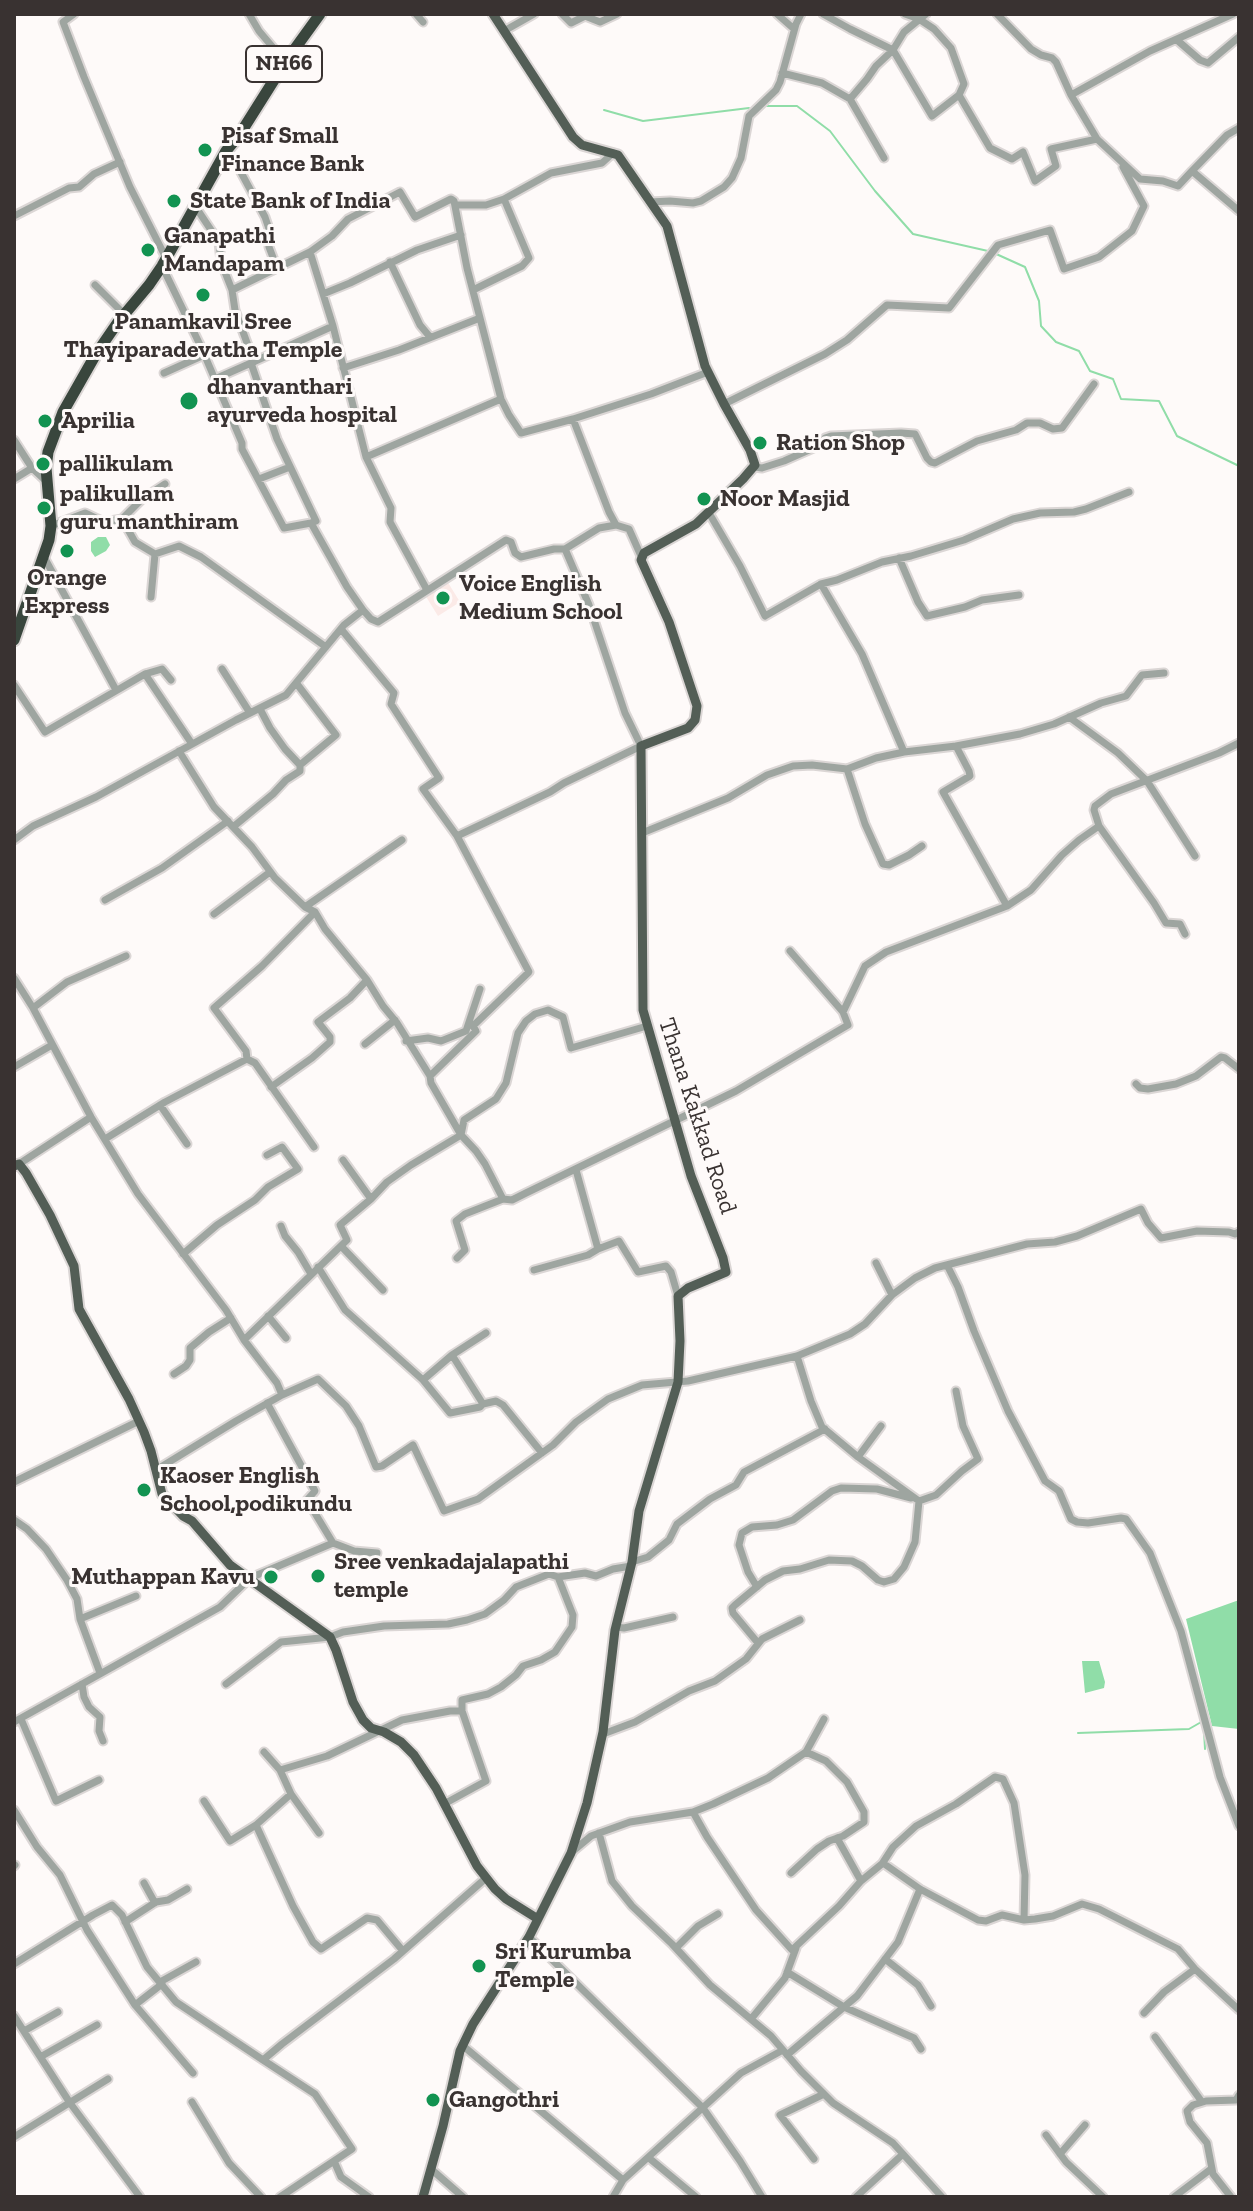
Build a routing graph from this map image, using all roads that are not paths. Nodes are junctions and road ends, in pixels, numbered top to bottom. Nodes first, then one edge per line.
1 (74, 14) edge
2 (249, 14) edge
3 (317, 14) edge
4 (416, 14) edge
5 (493, 14) edge
6 (534, 14) edge
7 (562, 14) edge
8 (617, 14) edge
9 (777, 14) edge
10 (801, 14) edge
11 (823, 14) edge
12 (905, 14) edge
13 (997, 14) edge
14 (1233, 14) edge
15 (923, 16) edge
16 (423, 22) dead end
17 (794, 29) junction
18 (504, 31) junction
19 (1239, 37) edge
20 (1177, 40) junction
21 (893, 50) junction
22 (284, 59) junction
23 (782, 73) junction
24 (959, 95) junction
25 (1071, 95) junction
26 (850, 99) junction
27 (1239, 128) edge
28 (1097, 139) junction
29 (228, 149) junction
30 (613, 153) junction
31 (884, 158) dead end
32 (120, 162) junction
33 (1120, 162) junction
34 (1192, 171) junction
35 (504, 199) junction
36 (650, 202) junction
37 (456, 205) junction
38 (195, 206) junction
39 (1239, 211) edge
40 (14, 216) edge
41 (461, 235) junction
42 (310, 252) junction
43 (164, 262) junction
44 (390, 262) junction
45 (277, 268) junction
46 (95, 285) dead end
47 (232, 290) junction
48 (473, 290) junction
49 (323, 294) junction
50 (124, 314) junction
51 (480, 318) junction
52 (333, 326) junction
53 (430, 337) junction
54 (204, 355) junction
55 (252, 362) junction
56 (343, 368) junction
57 (708, 372) junction
58 (164, 373) dead end
59 (215, 379) junction
60 (1094, 384) dead end
61 (501, 399) junction
62 (724, 404) junction
63 (573, 419) junction
64 (14, 440) edge
65 (366, 457) junction
66 (290, 467) junction
67 (755, 467) junction
68 (32, 468) junction
69 (14, 479) edge
70 (259, 479) junction
71 (48, 484) junction
72 (165, 484) dead end
73 (1129, 492) dead end
74 (709, 513) junction
75 (122, 519) junction
76 (311, 523) junction
77 (616, 525) junction
78 (51, 526) junction
79 (565, 549) junction
80 (155, 554) junction
81 (641, 556) junction
82 (44, 557) junction
83 (899, 558) junction
84 (821, 584) junction
85 (427, 590) junction
86 (1019, 595) dead end
87 (151, 597) dead end
88 (363, 610) junction
89 (341, 629) junction
90 (14, 640) edge
91 (326, 647) junction
92 (222, 669) dead end
93 (1164, 673) dead end
94 (145, 674) junction
95 (171, 680) dead end
96 (297, 684) junction
97 (14, 685) edge
98 (116, 690) junction
99 (260, 709) junction
100 (250, 713) junction
101 (1069, 717) junction
102 (1239, 743) edge
103 (192, 744) junction
104 (641, 746) junction
105 (956, 746) junction
106 (179, 751) junction
107 (904, 752) junction
108 (300, 765) junction
109 (847, 769) junction
110 (1147, 781) junction
111 (230, 824) junction
112 (1099, 826) junction
113 (642, 833) junction
114 (457, 836) junction
115 (14, 840) edge
116 (402, 840) dead end
117 (922, 846) dead end
118 (1195, 856) dead end
119 (270, 872) junction
120 (105, 900) dead end
121 (1007, 906) junction
122 (305, 907) junction
123 (315, 912) junction
124 (214, 914) dead end
125 (1185, 934) dead end
126 (790, 951) dead end
127 (126, 956) dead end
128 (14, 978) edge
129 (367, 980) junction
130 (480, 989) dead end
131 (33, 1008) junction
132 (843, 1012) junction
133 (395, 1020) junction
134 (647, 1026) junction
135 (406, 1041) junction
136 (365, 1044) dead end
137 (52, 1045) junction
138 (247, 1059) junction
139 (14, 1067) edge
140 (1239, 1069) edge
141 (430, 1076) junction
142 (1136, 1084) dead end
143 (271, 1087) junction
144 (160, 1105) junction
145 (91, 1117) junction
146 (676, 1121) junction
147 (461, 1135) junction
148 (105, 1139) junction
149 (187, 1144) dead end
150 (314, 1147) dead end
151 (267, 1155) dead end
152 (343, 1160) dead end
153 (16, 1165) edge
154 (576, 1170) junction
155 (371, 1199) junction
156 (503, 1199) junction
157 (281, 1226) dead end
158 (1239, 1232) edge
159 (341, 1246) junction
160 (598, 1249) junction
161 (183, 1254) junction
162 (457, 1258) dead end
163 (876, 1263) dead end
164 (947, 1265) junction
165 (318, 1267) junction
166 (534, 1270) dead end
167 (311, 1274) junction
168 (383, 1290) dead end
169 (892, 1295) junction
170 (678, 1296) junction
171 (268, 1316) junction
172 (231, 1318) junction
173 (486, 1333) dead end
174 (286, 1338) dead end
175 (244, 1340) junction
176 (452, 1355) junction
177 (797, 1356) junction
178 (174, 1374) dead end
179 (423, 1380) junction
180 (678, 1382) junction
181 (956, 1391) dead end
182 (282, 1395) junction
183 (267, 1403) junction
184 (483, 1404) junction
185 (139, 1421) junction
186 (881, 1426) dead end
187 (825, 1429) junction
188 (542, 1453) junction
189 (858, 1457) junction
190 (156, 1470) junction
191 (14, 1482) edge
192 (916, 1499) junction
193 (14, 1520) edge
194 (333, 1543) junction
195 (377, 1553) dead end
196 (632, 1564) junction
197 (558, 1577) junction
198 (250, 1578) junction
199 (757, 1587) junction
200 (136, 1596) dead end
201 (673, 1617) dead end
202 (80, 1619) junction
203 (800, 1620) dead end
204 (616, 1627) junction
205 (330, 1637) junction
206 (758, 1643) junction
207 (100, 1673) junction
208 (82, 1684) junction
209 (226, 1684) dead end
210 (462, 1711) junction
211 (824, 1719) dead end
212 (18, 1720) edge
213 (380, 1731) junction
214 (603, 1734) junction
215 (103, 1741) dead end
216 (264, 1752) dead end
217 (806, 1752) junction
218 (280, 1770) junction
219 (99, 1780) dead end
220 (291, 1794) junction
221 (204, 1801) dead end
222 (444, 1804) junction
223 (14, 1810) edge
224 (693, 1812) junction
225 (256, 1825) junction
226 (1239, 1826) edge
227 (319, 1833) dead end
228 (599, 1833) junction
229 (837, 1838) junction
230 (571, 1853) junction
231 (882, 1864) junction
232 (791, 1873) dead end
233 (486, 1878) junction
234 (861, 1881) junction
235 (144, 1883) dead end
236 (187, 1889) dead end
237 (920, 1889) junction
238 (155, 1903) junction
239 (718, 1914) dead end
240 (538, 1919) junction
241 (1024, 1920) junction
242 (84, 1922) junction
243 (125, 1922) junction
244 (529, 1937) junction
245 (801, 1941) junction
246 (676, 1948) junction
247 (403, 1951) junction
248 (885, 1959) junction
249 (196, 1962) dead end
250 (14, 1964) edge
251 (1195, 1969) junction
252 (787, 1972) junction
253 (161, 1983) junction
254 (135, 2005) junction
255 (931, 2006) dead end
256 (844, 2007) junction
257 (1239, 2010) edge
258 (58, 2012) dead end
259 (1144, 2013) dead end
260 (14, 2016) edge
261 (751, 2019) junction
262 (97, 2025) dead end
263 (24, 2031) junction
264 (1155, 2037) dead end
265 (462, 2045) junction
266 (921, 2049) dead end
267 (785, 2052) junction
268 (42, 2056) junction
269 (263, 2060) junction
270 (193, 2073) dead end
271 (108, 2079) dead end
272 (824, 2094) junction
273 (1239, 2095) edge
274 (192, 2102) dead end
275 (1202, 2102) junction
276 (70, 2103) junction
277 (703, 2108) junction
278 (1085, 2125) dead end
279 (1046, 2135) dead end
280 (14, 2137) edge
281 (903, 2154) junction
282 (1060, 2154) junction
283 (649, 2158) junction
284 (814, 2159) dead end
285 (334, 2161) junction
286 (431, 2169) junction
287 (1211, 2169) junction
288 (623, 2180) junction
289 (140, 2197) edge
290 (261, 2197) edge
291 (280, 2197) edge
292 (369, 2197) edge
293 (423, 2197) edge
294 (463, 2197) edge
295 (613, 2197) edge
296 (696, 2197) edge
297 (762, 2197) edge
298 (856, 2197) edge
299 (942, 2197) edge
300 (1103, 2197) edge
301 (1174, 2197) edge
302 (1231, 2197) edge

1 - 32 street
2 - 22 street
3 - 22 highway, NH66
4 - 16 street
5 - 18 main road
6 - 18 street
7 - 8 street
9 - 17 street
10 - 17 street
11 - 21 street
12 - 15 street
13 - 25 street
14 - 20 street
15 - 21 street
15 - 24 street
17 - 23 street
18 - 30 main road
19 - 20 street
20 - 25 street
21 - 24 street
21 - 26 street
22 - 29 highway, NH66
23 - 26 street
23 - 36 street
24 - 28 street
25 - 28 street
26 - 31 street
27 - 34 street
28 - 33 street
29 - 38 highway, NH66
29 - 45 street
30 - 35 street
30 - 36 main road
32 - 40 street
32 - 43 street
33 - 34 street
33 - 62 street
34 - 39 street
35 - 37 street
35 - 48 street
36 - 57 main road
37 - 41 street
37 - 42 street
38 - 43 highway, NH66
38 - 47 street
41 - 44 street
41 - 48 street
42 - 45 street
42 - 49 street
43 - 50 highway, NH66
43 - 54 street
44 - 49 street
44 - 53 street
45 - 47 street
46 - 50 street
47 - 55 street
48 - 51 street
49 - 52 street
50 - 71 highway, NH66
51 - 53 street
51 - 61 street
52 - 55 street
52 - 56 street
53 - 56 street
54 - 58 street
54 - 59 street
55 - 59 street
55 - 66 street
56 - 65 street
57 - 62 main road
57 - 63 street
59 - 70 street
60 - 67 street
61 - 63 street
61 - 65 street
62 - 67 main road
63 - 77 street
64 - 68 street
65 - 85 street
66 - 70 street
66 - 76 street
67 - 74 main road
68 - 69 street
68 - 71 street
70 - 76 street
71 - 78 highway, NH66
72 - 75 street
73 - 83 street
74 - 81 main road
74 - 84 street
75 - 78 street
75 - 80 street
76 - 88 street
77 - 79 street
77 - 81 street
78 - 82 highway, NH66
79 - 85 street
79 - 104 street
80 - 87 street
80 - 91 street
81 - 104 main road
82 - 90 highway, NH66
82 - 98 street
83 - 84 street
83 - 86 street
84 - 107 street
85 - 88 street
88 - 89 street
89 - 91 street
89 - 114 street
91 - 96 street
92 - 100 street
93 - 101 street
94 - 95 street
94 - 98 street
94 - 103 street
96 - 99 street
96 - 108 street
97 - 98 street
99 - 100 street
99 - 108 street
100 - 103 street
101 - 105 street
101 - 110 street
102 - 110 street
103 - 106 street
104 - 113 main road, Thana Kakkad Road
104 - 114 street
105 - 107 street
105 - 121 street
106 - 111 street
106 - 115 street
107 - 109 street
108 - 111 street
109 - 113 street
109 - 117 street
110 - 112 street
110 - 118 street
111 - 119 street
111 - 120 street
112 - 121 street
112 - 125 street
113 - 134 main road, Thana Kakkad Road
114 - 141 street
116 - 122 street
119 - 122 street
119 - 124 street
121 - 132 street
122 - 123 street
123 - 129 street
123 - 138 street
126 - 132 street
127 - 131 street
128 - 131 street
129 - 133 street
129 - 143 street
130 - 135 street
131 - 137 street
132 - 146 street
133 - 135 street
133 - 136 street
134 - 146 main road, Thana Kakkad Road
134 - 147 street
135 - 141 street
137 - 139 street
137 - 145 street
138 - 143 street
138 - 144 street
140 - 142 street
141 - 147 street
143 - 150 street
144 - 148 street
144 - 149 street
145 - 148 street
145 - 153 street
146 - 154 street
146 - 170 main road, Thana Kakkad Road
147 - 155 street
147 - 156 street
148 - 161 street
151 - 161 street
152 - 155 street
153 - 185 main road
154 - 156 street
154 - 160 street
155 - 159 street
156 - 162 street
157 - 167 street
158 - 164 street
159 - 165 street
159 - 168 street
160 - 166 street
160 - 170 street
161 - 172 street
163 - 169 street
164 - 169 street
164 - 226 street
165 - 167 street
165 - 179 street
167 - 171 street
169 - 177 street
170 - 180 main road
171 - 174 street
171 - 175 street
172 - 175 street
172 - 178 street
173 - 176 street
175 - 182 street
176 - 179 street
176 - 184 street
177 - 180 street
177 - 187 street
179 - 184 street
180 - 188 street
180 - 196 main road
181 - 192 street
182 - 183 street
182 - 188 street
183 - 190 street
183 - 194 street
184 - 188 street
185 - 190 main road
185 - 191 street
186 - 189 street
187 - 189 street
187 - 196 street
189 - 192 street
190 - 198 main road
192 - 199 street
192 - 199 street
193 - 202 street
194 - 195 street
194 - 198 street
196 - 197 street
196 - 204 main road
197 - 205 street
197 - 210 street
198 - 205 main road
198 - 207 street
199 - 206 street
200 - 202 street
201 - 204 street
202 - 207 street
203 - 206 street
204 - 214 main road
205 - 209 street
205 - 213 main road
206 - 214 street
207 - 208 street
208 - 212 street
208 - 215 street
210 - 213 street
210 - 222 street
211 - 217 street
212 - 219 street
213 - 218 street
213 - 222 main road
214 - 230 main road
216 - 218 street
217 - 224 street
217 - 229 street
218 - 220 street
220 - 225 street
220 - 227 street
221 - 225 street
222 - 233 main road
223 - 242 street
224 - 228 street
224 - 245 street
225 - 247 street
228 - 230 street
228 - 246 street
229 - 232 street
229 - 234 street
230 - 240 main road
231 - 234 street
231 - 237 street
231 - 241 street
233 - 240 main road
233 - 247 street
234 - 245 street
235 - 238 street
236 - 238 street
237 - 241 street
237 - 248 street
238 - 243 street
239 - 246 street
240 - 244 main road
241 - 251 street
242 - 243 street
242 - 250 street
242 - 254 street
243 - 253 street
244 - 265 main road
244 - 277 street
245 - 252 street
246 - 261 street
247 - 269 street
248 - 255 street
248 - 256 street
249 - 253 street
251 - 257 street
251 - 259 street
252 - 256 street
252 - 261 street
253 - 254 street
253 - 269 street
254 - 270 street
256 - 266 street
256 - 267 street
258 - 263 street
260 - 263 street
261 - 267 street
262 - 268 street
263 - 268 street
264 - 275 street
265 - 286 main road
265 - 288 street
267 - 272 street
267 - 277 street
268 - 276 street
269 - 285 street
271 - 276 street
272 - 281 street
272 - 284 street
273 - 275 street
274 - 290 street
275 - 287 street
276 - 280 street
276 - 289 street
277 - 283 street
277 - 297 street
278 - 282 street
279 - 282 street
281 - 298 street
281 - 299 street
282 - 300 street
283 - 288 street
283 - 296 street
285 - 291 street
285 - 292 street
286 - 293 main road
286 - 294 street
287 - 301 street
287 - 302 street
288 - 295 street

